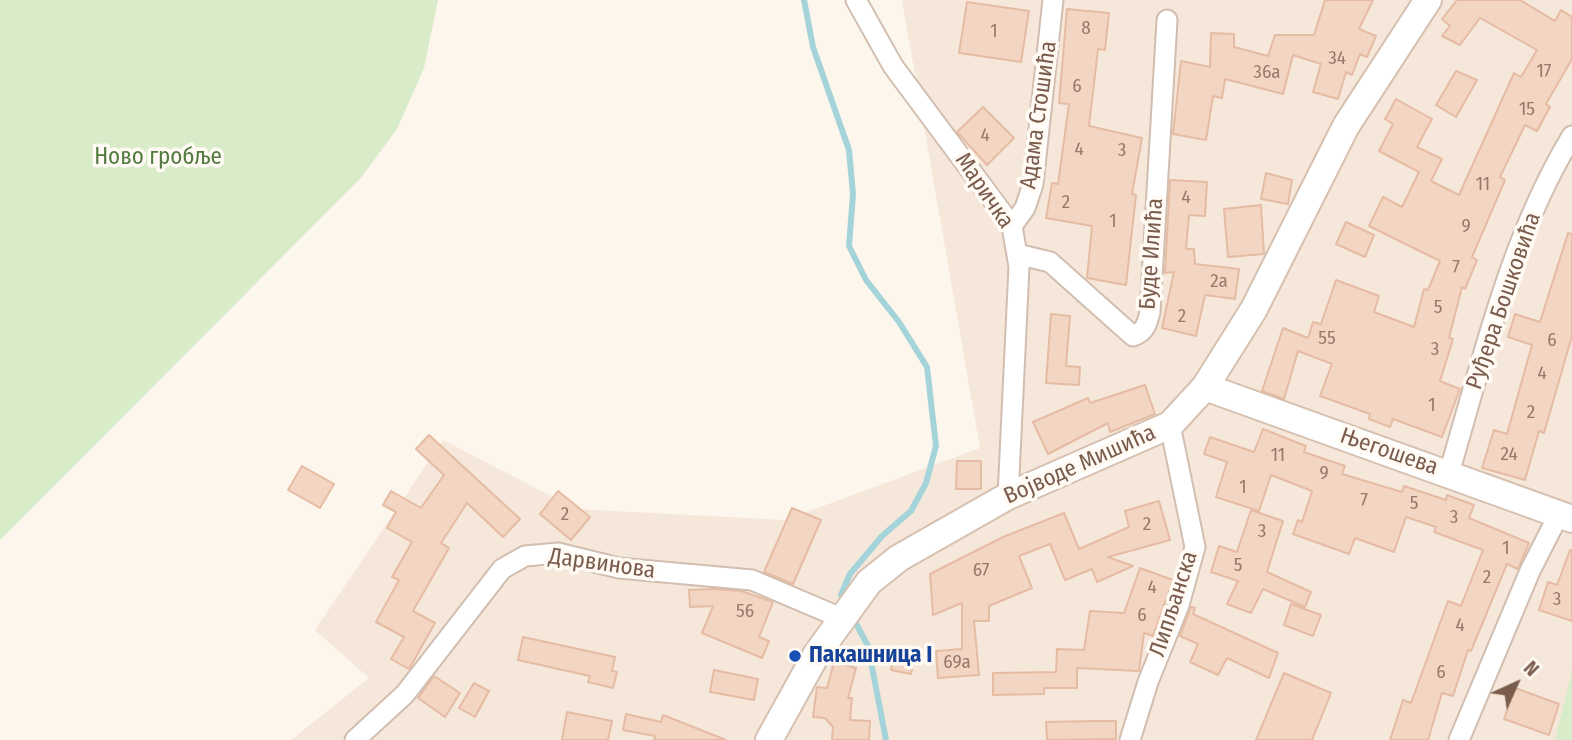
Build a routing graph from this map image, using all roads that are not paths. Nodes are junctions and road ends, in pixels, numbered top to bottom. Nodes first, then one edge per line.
1 (856, 0) edge
2 (1054, 0) edge
3 (1428, 0) edge
4 (1167, 20) dead end
5 (1572, 136) edge
6 (1012, 226) junction
7 (1017, 254) junction
8 (1205, 387) junction
9 (1170, 425) junction
10 (1449, 473) junction
11 (1008, 496) junction
12 (1565, 517) edge
13 (836, 624) junction
14 (355, 740) edge
15 (769, 740) edge
16 (1130, 740) edge
17 (1459, 740) edge

1 - 6 street, Маричка
2 - 6 street, Адама Стошића
3 - 8 street, Војводе Мишића
4 - 7 street, Буде Илића
5 - 10 street, Руђера Бошковића
6 - 7 street, Маричка
7 - 11 street, Маричка
8 - 9 street, Војводе Мишића
8 - 10 street, Његошева
9 - 11 street, Војводе Мишића
9 - 16 street, Липљанска
10 - 12 street, Његошева
11 - 13 street, Војводе Мишића
12 - 17 street
13 - 14 street, Дарвинова
13 - 15 street, Војводе Мишића

